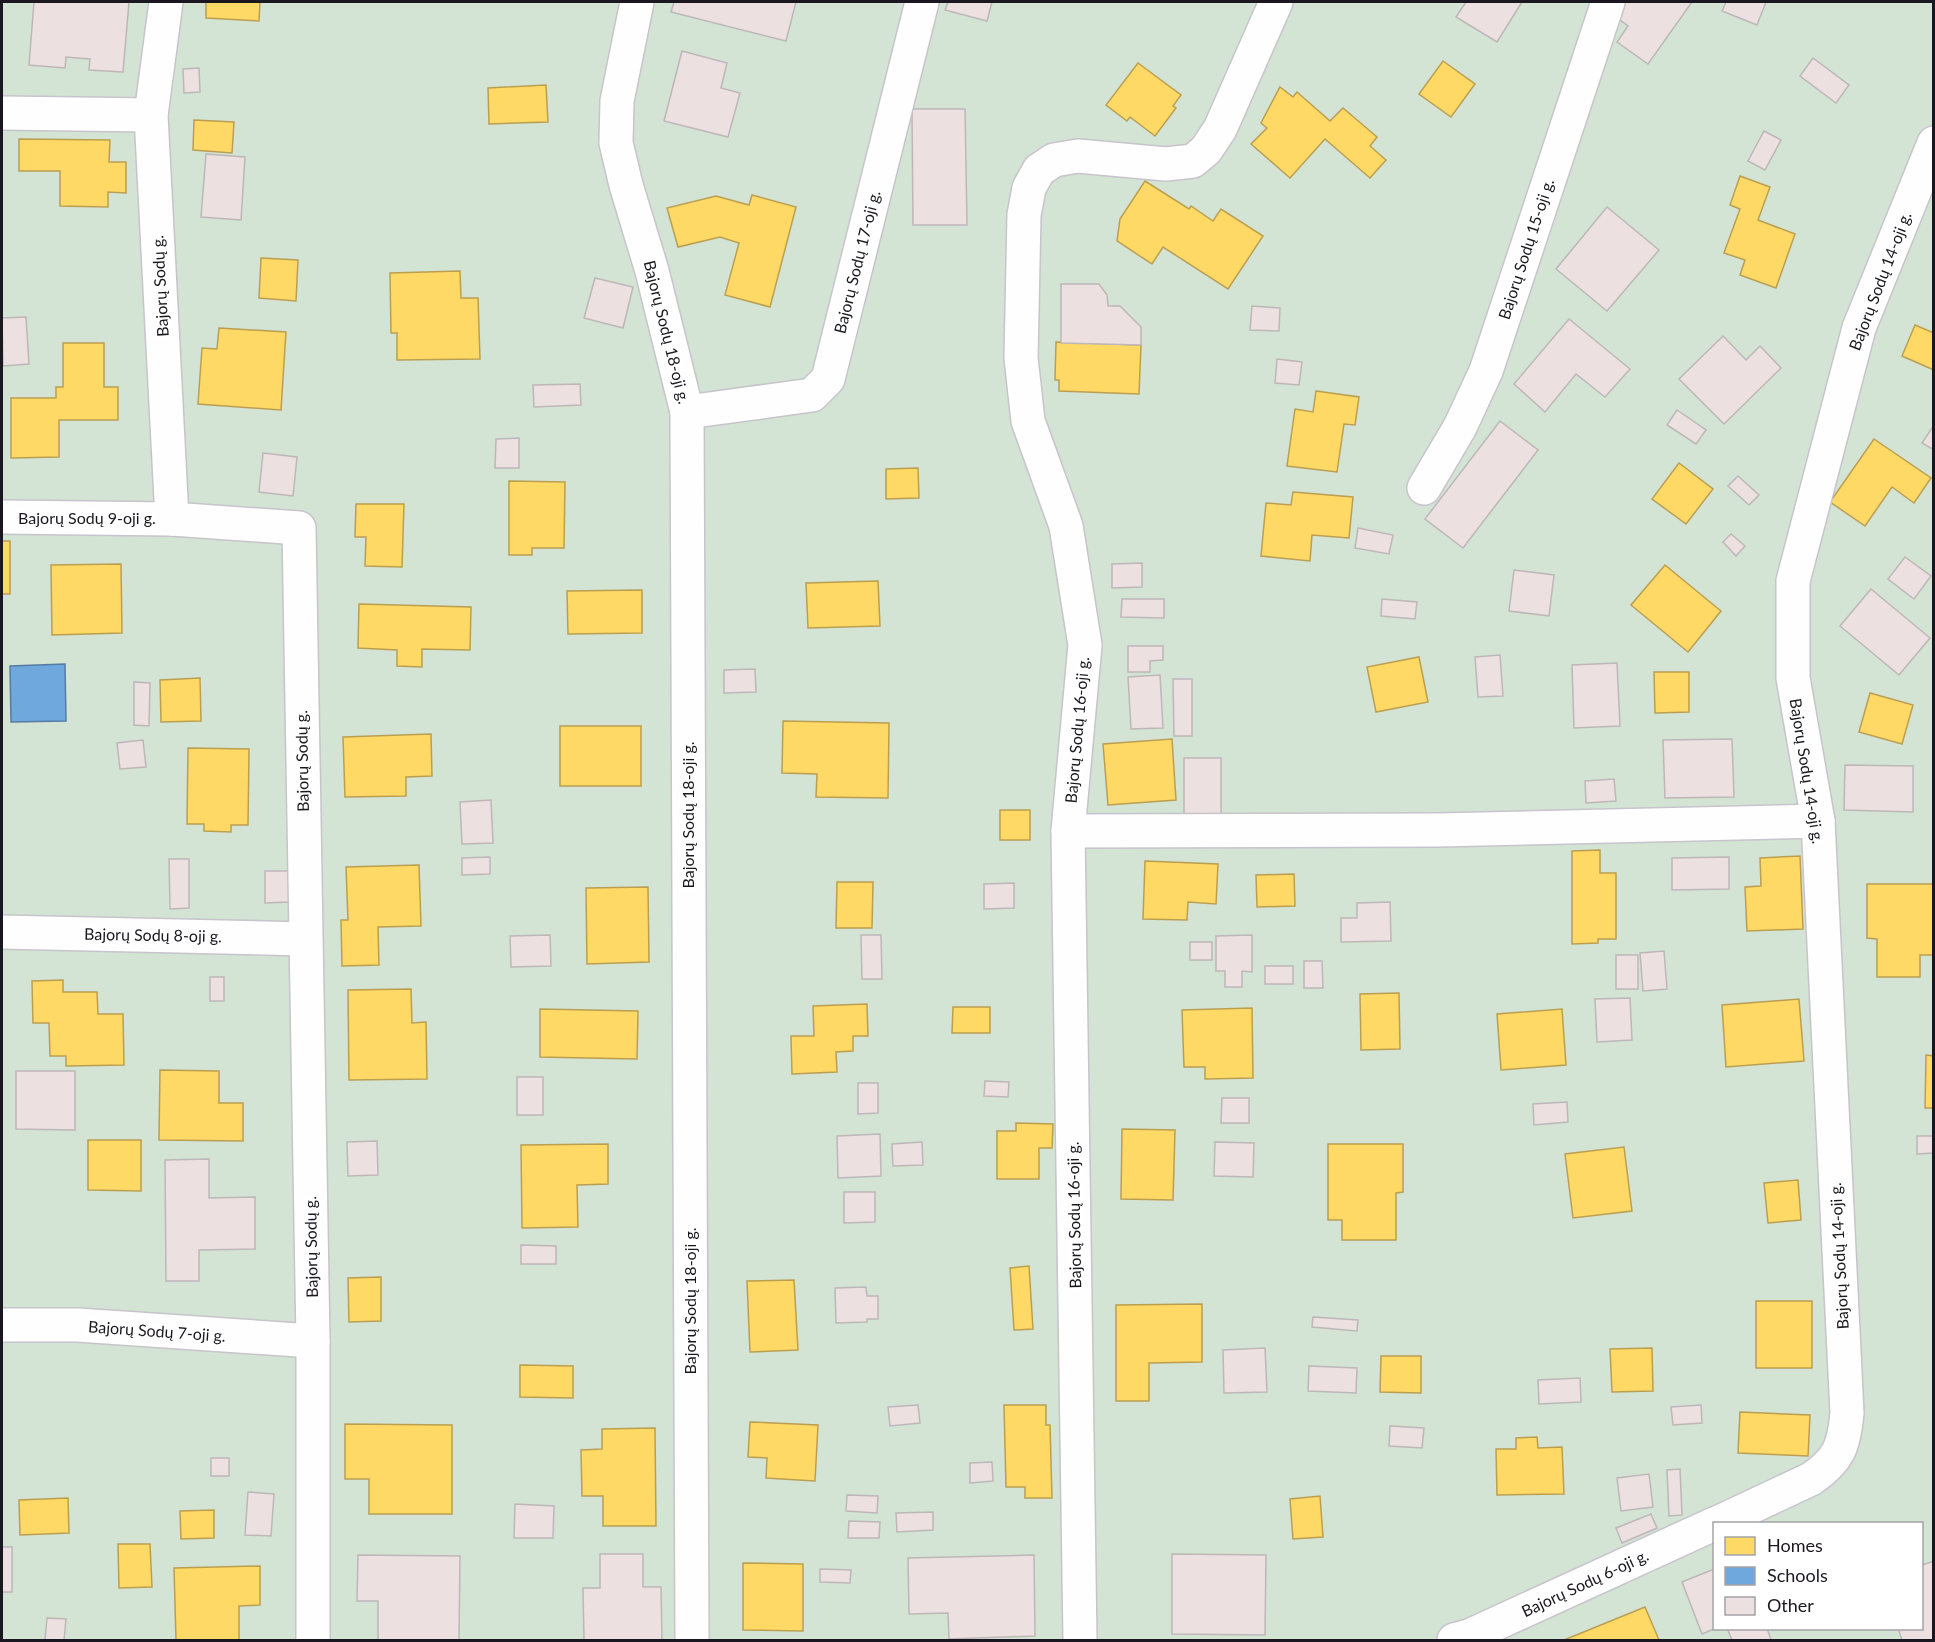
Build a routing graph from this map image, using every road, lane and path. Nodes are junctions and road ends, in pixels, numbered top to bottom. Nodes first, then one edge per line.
1 (166, 2) edge
2 (637, 2) edge
3 (922, 2) edge
4 (1276, 2) edge
5 (1608, 2) edge
6 (2, 113) edge
7 (151, 115) junction
8 (1934, 143) edge
9 (687, 412) junction
10 (1424, 488) dead end
11 (2, 518) edge
12 (172, 519) junction
13 (1818, 821) junction
14 (1068, 831) junction
15 (2, 932) edge
16 (305, 939) junction
17 (2, 1325) edge
18 (313, 1341) junction
19 (1838, 1456) joint
20 (1719, 1522) edge
21 (1713, 1525) edge
22 (313, 1641) edge
23 (692, 1641) edge
24 (1080, 1641) edge
25 (1454, 1641) edge

1 - 7 street, Bajorų Sodų g.
2 - 9 street, Bajorų Sodų 18-oji g.
3 - 9 street, Bajorų Sodų 17-oji g.
4 - 14 street, Bajorų Sodų 16-oji g.
5 - 10 street, Bajorų Sodų 15-oji g.
6 - 7 street
7 - 12 street, Bajorų Sodų g.
8 - 13 street, Bajorų Sodų 14-oji g.
9 - 23 street, Bajorų Sodų 18-oji g.
11 - 12 street, Bajorų Sodų 9-oji g.
12 - 16 street, Bajorų Sodų g.
13 - 14 street
13 - 19 street, Bajorų Sodų 14-oji g.
14 - 24 street, Bajorų Sodų 16-oji g.
15 - 16 street, Bajorų Sodų 8-oji g.
16 - 18 street, Bajorų Sodų g.
17 - 18 street, Bajorų Sodų 7-oji g.
18 - 22 street, Bajorų Sodų g.
19 - 20 street, Bajorų Sodų 6-oji g.
21 - 25 street, Bajorų Sodų 6-oji g.

